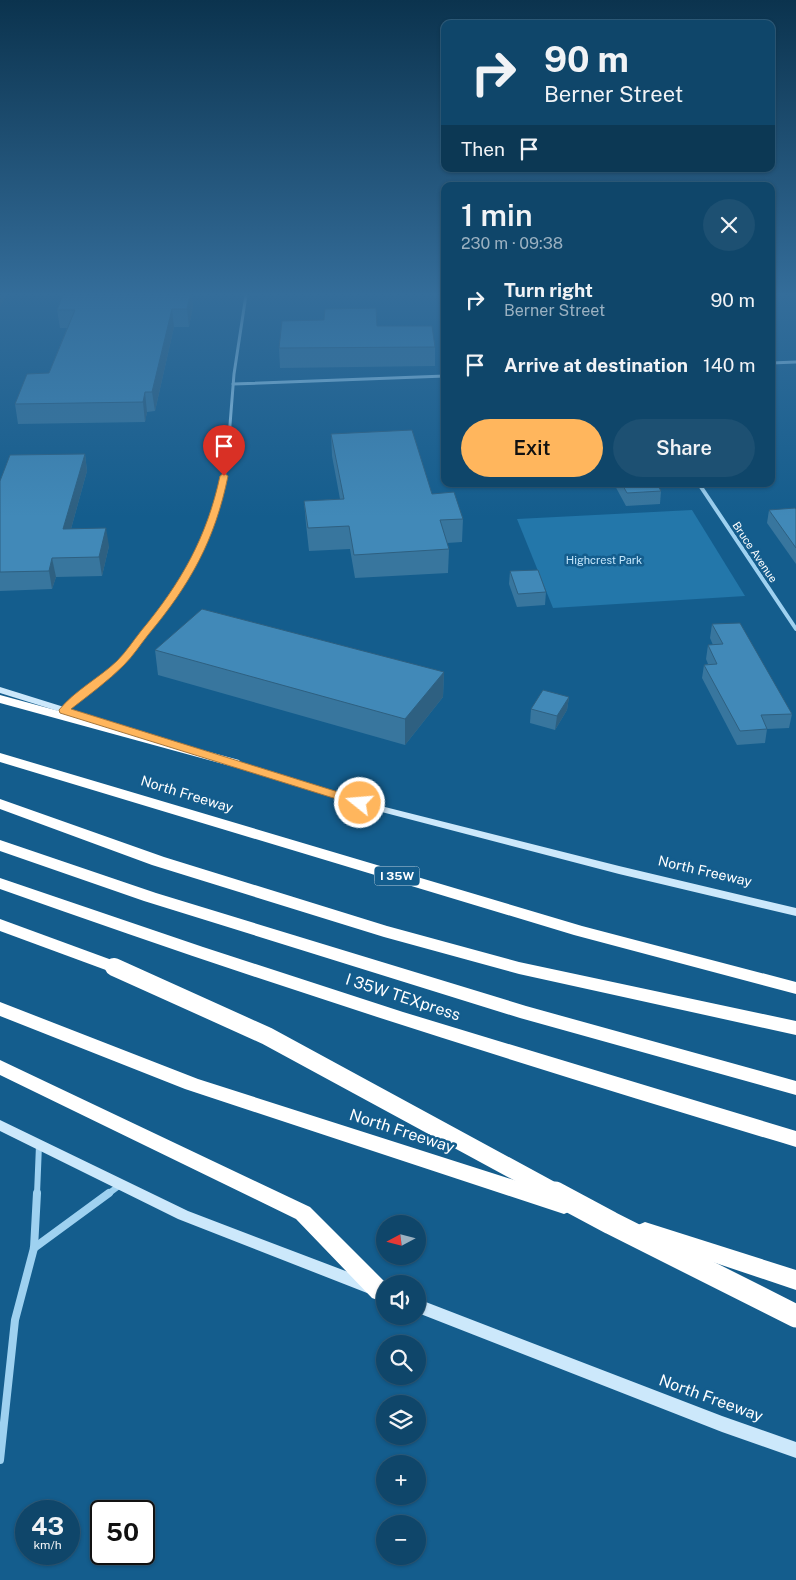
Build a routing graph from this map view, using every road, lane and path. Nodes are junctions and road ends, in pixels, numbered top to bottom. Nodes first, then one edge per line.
1 (235, 369) edge
2 (441, 376) edge
3 (233, 384) junction
4 (701, 487) edge
5 (796, 629) edge
6 (0, 690) edge
7 (0, 698) edge
8 (64, 710) junction
9 (0, 757) edge
10 (234, 763) junction
11 (0, 804) edge
12 (0, 844) edge
13 (0, 883) edge
14 (796, 912) edge
15 (0, 925) edge
16 (796, 988) edge
17 (0, 1009) edge
18 (796, 1028) edge
19 (0, 1066) edge
20 (796, 1088) edge
21 (0, 1125) edge
22 (796, 1140) edge
23 (39, 1145) junction
24 (120, 1185) junction
25 (34, 1248) junction
26 (796, 1280) edge
27 (376, 1286) edge
28 (376, 1290) edge
29 (426, 1309) edge
30 (796, 1316) edge
31 (796, 1450) edge
32 (0, 1460) edge

1 - 3 street
2 - 3 street
3 - 8 street
4 - 5 street, Bruce Avenue
6 - 8 main road, North Freeway
7 - 10 highway
8 - 10 main road, North Freeway
9 - 16 highway, North Freeway / I 35W
10 - 14 main road, North Freeway
11 - 18 highway
12 - 20 highway, I 35W TEXpress
13 - 22 highway, I 35W TEXpress
15 - 30 highway, bridge
17 - 26 highway, North Freeway
19 - 27 highway
21 - 23 main road
23 - 24 main road
23 - 25 street
24 - 25 street
24 - 28 main road
25 - 32 street
29 - 31 main road, North Freeway

